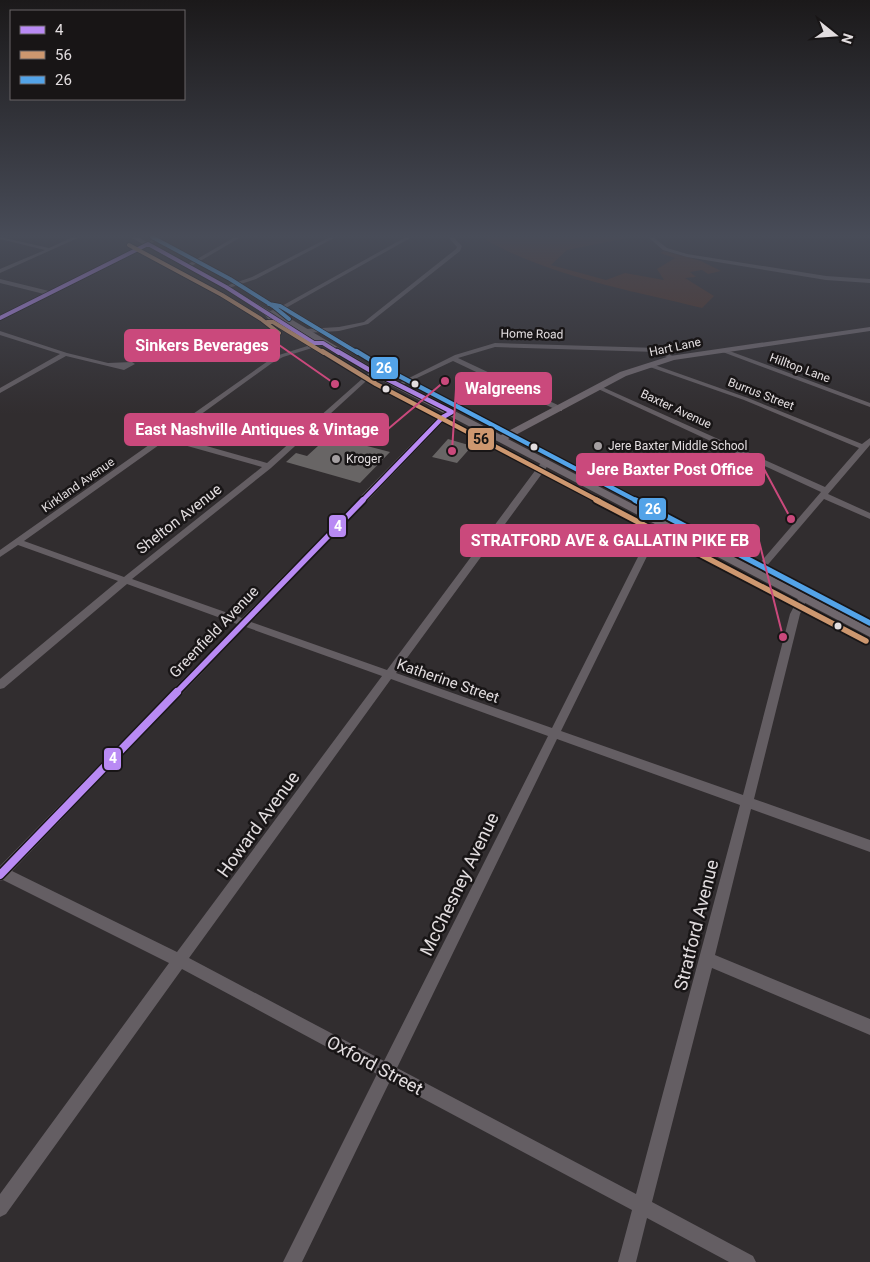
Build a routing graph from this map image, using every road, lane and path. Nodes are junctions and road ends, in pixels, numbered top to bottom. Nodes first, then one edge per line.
1 (42, 296) edge
2 (240, 296) edge
3 (304, 296) edge
4 (400, 296) edge
5 (268, 313) junction
6 (0, 318) edge
7 (870, 328) edge
8 (306, 331) junction
9 (0, 333) edge
10 (323, 343) junction
11 (722, 350) junction
12 (65, 354) junction
13 (673, 358) junction
14 (454, 359) junction
15 (108, 365) dead end
16 (649, 365) junction
17 (373, 372) junction
18 (398, 385) junction
19 (598, 387) junction
20 (0, 391) edge
21 (870, 405) edge
22 (559, 409) junction
23 (452, 412) junction
24 (165, 437) junction
25 (501, 439) junction
26 (870, 440) edge
27 (864, 447) junction
28 (546, 462) junction
29 (268, 466) junction
30 (825, 493) junction
31 (870, 516) edge
32 (662, 524) junction
33 (18, 542) junction
34 (0, 554) edge
35 (756, 572) junction
36 (125, 580) junction
37 (803, 598) junction
38 (244, 623) junction
39 (870, 633) edge
40 (389, 676) junction
41 (0, 685) edge
42 (555, 734) junction
43 (746, 802) junction
44 (870, 846) edge
45 (1, 874) edge
46 (707, 959) junction
47 (180, 961) junction
48 (870, 1027) edge
49 (386, 1072) junction
50 (642, 1206) junction
51 (0, 1208) edge
52 (292, 1262) edge
53 (627, 1262) edge
54 (746, 1262) edge

1 - 6 street
2 - 5 main road
3 - 5 street
4 - 8 street
5 - 8 main road
5 - 10 main road
7 - 11 main road, Hart Lane
8 - 10 main road
9 - 12 street
10 - 17 main road
10 - 24 street, Kirkland Avenue
11 - 13 main road, Hart Lane
11 - 21 street, Hilltop Lane
12 - 15 street
12 - 20 street
13 - 14 street, Home Road
13 - 16 main road, Hart Lane
14 - 18 street, Home Road
14 - 22 street
16 - 19 main road, Hart Lane
16 - 27 street, Burrus Street
17 - 18 main road
17 - 29 street, Shelton Avenue
18 - 23 main road
19 - 22 main road, Hart Lane
19 - 30 street, Baxter Avenue
22 - 25 main road, Hart Lane
23 - 25 main road
23 - 38 street, Greenfield Avenue
24 - 29 street
24 - 33 street, Kirkland Avenue
25 - 28 main road
26 - 27 street
27 - 30 street
28 - 32 main road
28 - 40 street, Howard Avenue
29 - 36 street, Shelton Avenue
30 - 31 street, Baxter Avenue
30 - 35 street
32 - 35 main road
32 - 42 street, McChesney Avenue
33 - 34 street, Kirkland Avenue
33 - 36 street, Katherine Street
35 - 37 main road
36 - 38 street, Katherine Street
36 - 41 street, Shelton Avenue
37 - 39 main road
37 - 43 street, Stratford Avenue
38 - 40 street, Katherine Street
38 - 45 street, Greenfield Avenue
40 - 42 street, Katherine Street
40 - 47 street, Howard Avenue
42 - 43 street, Katherine Street
42 - 49 street, McChesney Avenue
43 - 44 street, Katherine Street
43 - 46 street, Stratford Avenue
45 - 47 street, Oxford Street
46 - 48 street
46 - 50 street, Stratford Avenue
47 - 49 street, Oxford Street
47 - 51 street, Howard Avenue
49 - 50 street, Oxford Street
49 - 52 street, McChesney Avenue
50 - 53 street, Stratford Avenue
50 - 54 street, Oxford Street

